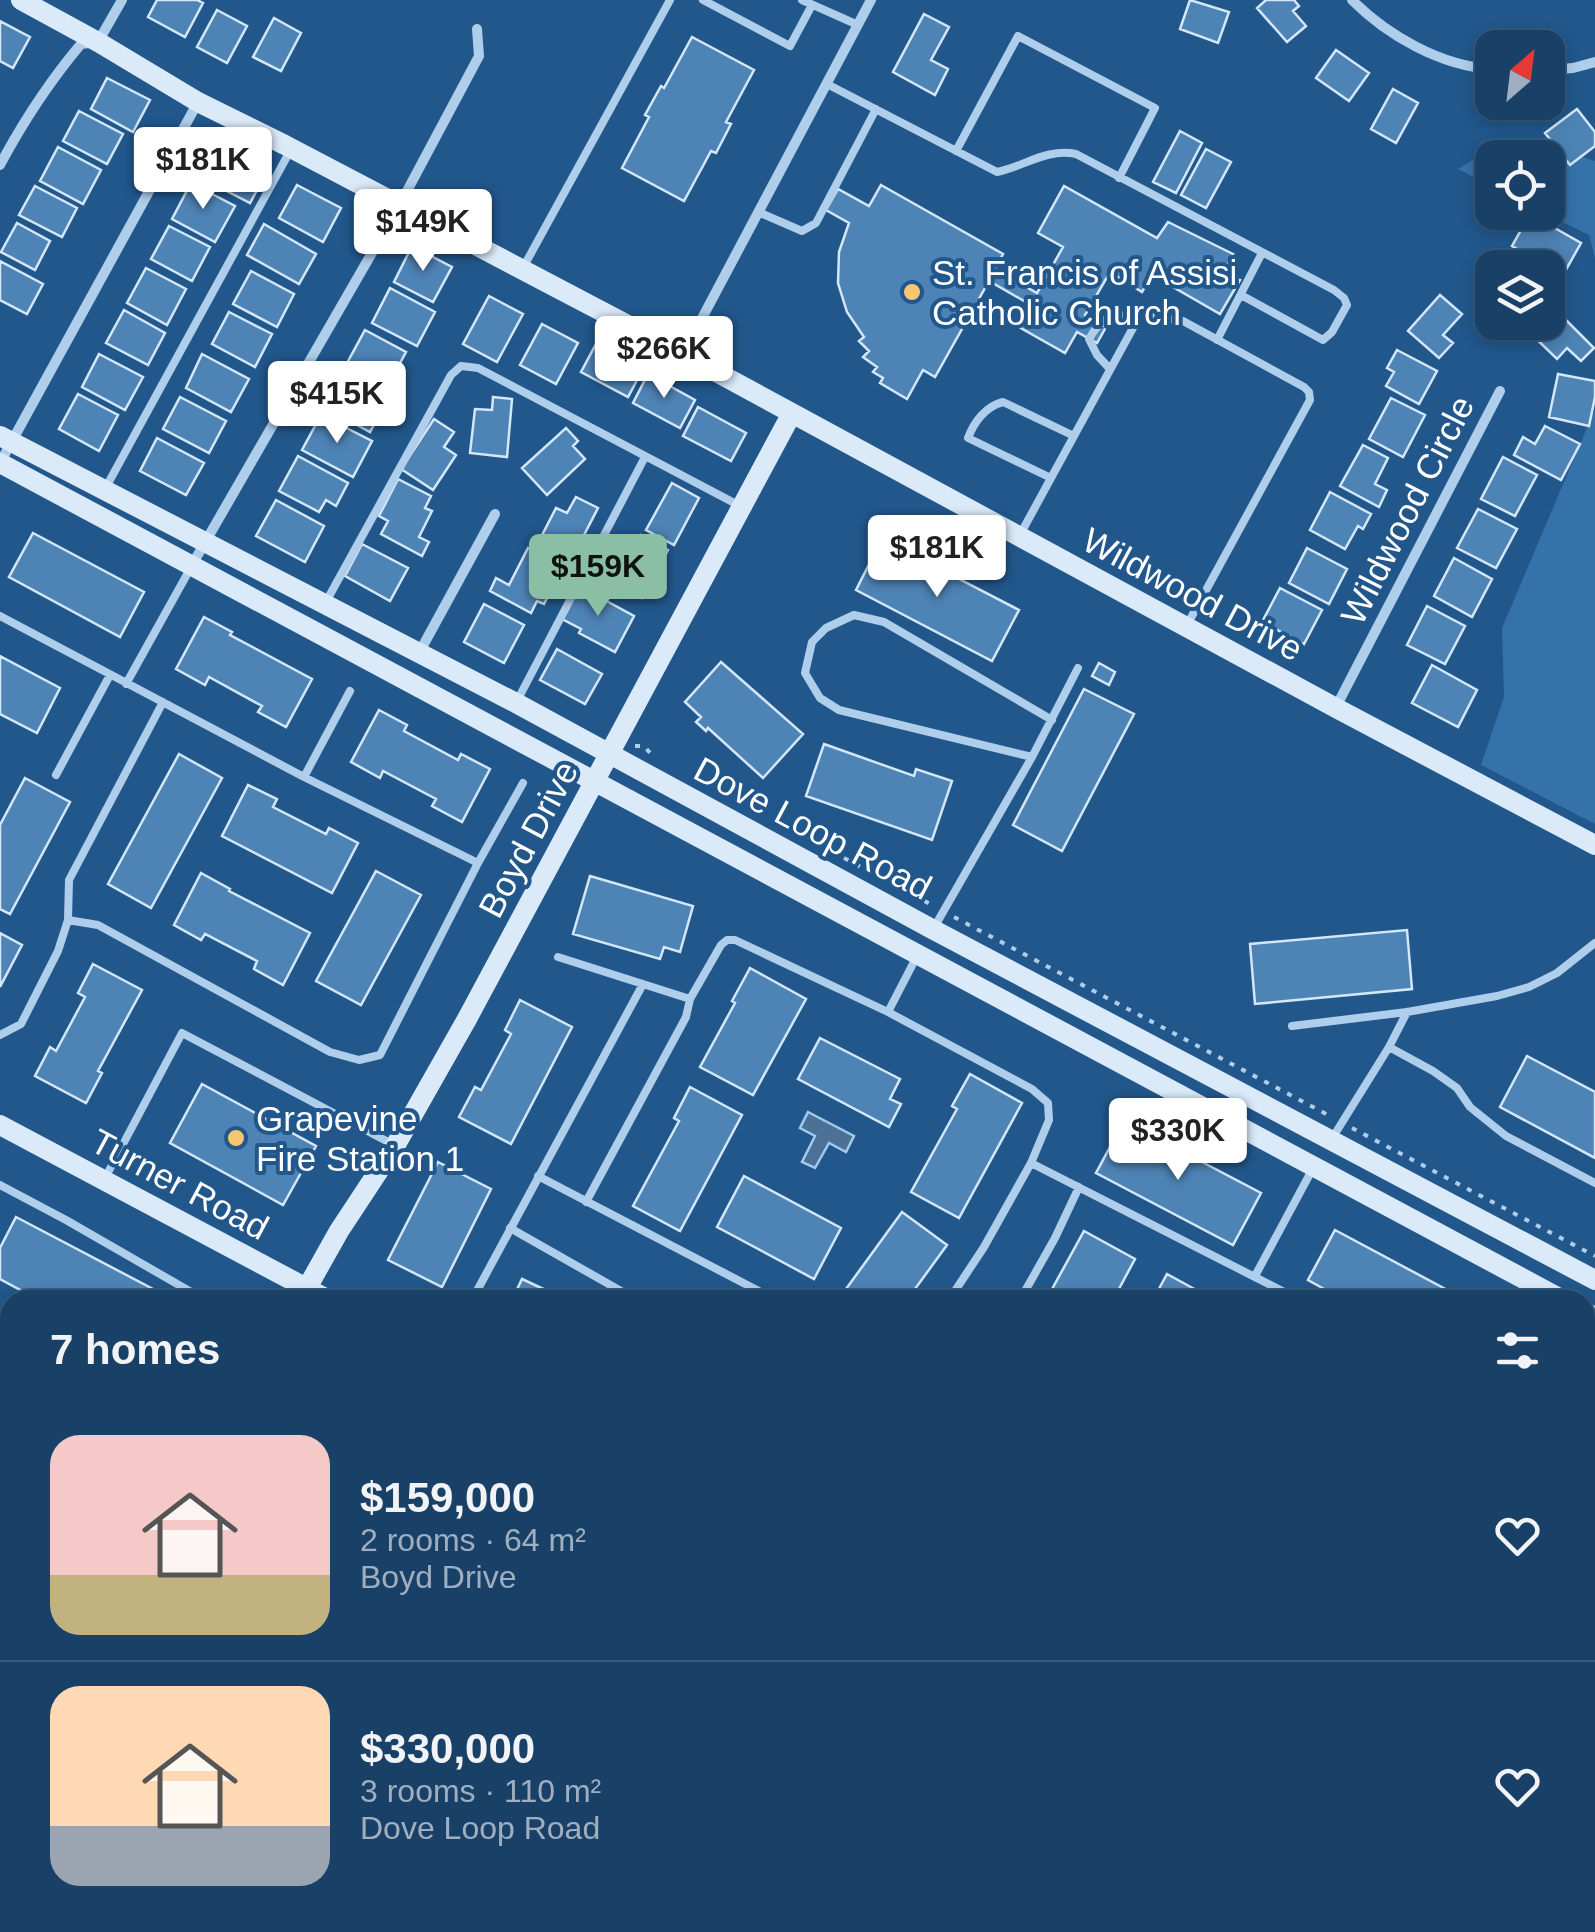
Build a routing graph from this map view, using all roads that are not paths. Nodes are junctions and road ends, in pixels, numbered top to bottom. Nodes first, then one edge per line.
1 (21, 0) edge
2 (122, 0) edge
3 (670, 0) edge
4 (704, 0) edge
5 (802, 0) edge
6 (871, 0) edge
7 (1352, 0) edge
8 (812, 5) junction
9 (858, 26) junction
10 (477, 28) dead end
11 (98, 42) junction
12 (1595, 62) edge
13 (1475, 68) edge
14 (1565, 69) edge
15 (827, 84) junction
16 (198, 102) junction
17 (876, 109) junction
18 (291, 148) junction
19 (956, 151) junction
20 (0, 165) edge
21 (1119, 178) junction
22 (400, 206) junction
23 (758, 212) junction
24 (1262, 254) junction
25 (522, 270) junction
26 (1241, 296) junction
27 (1140, 315) junction
28 (1218, 340) junction
29 (682, 354) junction
30 (1110, 369) junction
31 (1500, 391) dead end
32 (792, 413) junction
33 (1074, 436) junction
34 (5, 439) edge
35 (645, 457) junction
36 (0, 462) edge
37 (1050, 478) junction
38 (105, 489) junction
39 (742, 506) junction
40 (495, 514) dead end
41 (1019, 537) junction
42 (206, 541) junction
43 (192, 565) junction
44 (324, 604) junction
45 (0, 616) edge
46 (1186, 627) junction
47 (419, 654) junction
48 (1078, 668) dead end
49 (110, 675) junction
50 (126, 684) junction
51 (350, 691) dead end
52 (164, 702) junction
53 (516, 703) junction
54 (1336, 708) junction
55 (1052, 720) junction
56 (610, 756) junction
57 (1032, 757) junction
58 (56, 775) dead end
59 (304, 778) junction
60 (596, 781) junction
61 (523, 782) dead end
62 (1595, 845) edge
63 (478, 863) junction
64 (68, 920) junction
65 (932, 930) junction
66 (1595, 943) edge
67 (919, 953) junction
68 (558, 957) dead end
69 (643, 984) junction
70 (690, 999) junction
71 (888, 1012) junction
72 (1408, 1012) junction
73 (1292, 1026) dead end
74 (0, 1035) edge
75 (1389, 1047) junction
76 (0, 1125) edge
77 (1330, 1141) junction
78 (395, 1146) junction
79 (1032, 1163) junction
80 (1314, 1168) junction
81 (538, 1176) junction
82 (104, 1180) junction
83 (1595, 1183) edge
84 (0, 1184) edge
85 (1079, 1187) junction
86 (586, 1202) junction
87 (510, 1228) junction
88 (1255, 1276) junction
89 (1595, 1280) edge
90 (187, 1290) edge
91 (292, 1290) edge
92 (305, 1290) edge
93 (477, 1290) edge
94 (618, 1290) edge
95 (757, 1290) edge
96 (956, 1290) edge
97 (1026, 1290) edge
98 (1281, 1290) edge
99 (1543, 1290) edge

1 - 11 main road, Wildwood Drive
2 - 11 street
3 - 25 lane
4 - 8 lane
5 - 8 lane
6 - 9 street
7 - 13 street
8 - 9 lane
9 - 15 street
10 - 22 street
11 - 16 main road, Wildwood Drive
11 - 20 street
12 - 14 street
15 - 17 lane
15 - 23 street
16 - 18 main road, Wildwood Drive
16 - 34 street
17 - 19 lane
17 - 23 lane
18 - 22 main road, Wildwood Drive
18 - 38 lane
19 - 21 lane
19 - 21 lane
21 - 24 lane
22 - 25 main road, Wildwood Drive
22 - 42 street
23 - 29 street
24 - 26 lane
24 - 26 lane
25 - 29 main road, Wildwood Drive
26 - 28 lane
27 - 28 lane
27 - 30 lane
27 - 30 lane
28 - 46 lane
29 - 32 main road, Wildwood Drive
30 - 33 lane
31 - 54 street, Wildwood Circle
32 - 39 main road, Boyd Drive
32 - 41 main road, Wildwood Drive
33 - 37 lane
33 - 37 lane
34 - 36 street
34 - 38 main road, Dove Loop Road
35 - 39 lane
35 - 44 lane
35 - 53 lane
36 - 43 main road, Dove Loop Road
37 - 41 lane
38 - 42 main road, Dove Loop Road
39 - 56 main road, Boyd Drive
40 - 47 street
41 - 46 main road, Wildwood Drive
42 - 43 street
42 - 44 main road, Dove Loop Road
43 - 50 lane
43 - 60 main road, Dove Loop Road
44 - 47 main road, Dove Loop Road
45 - 49 lane
46 - 54 main road, Wildwood Drive
47 - 53 main road, Dove Loop Road
48 - 55 lane
49 - 50 lane
49 - 58 lane
50 - 52 lane
51 - 59 lane
52 - 59 lane
52 - 64 lane
53 - 56 main road, Dove Loop Road
54 - 62 main road, Wildwood Drive
55 - 57 lane
55 - 57 lane
56 - 60 main road, Boyd Drive
56 - 65 main road, Dove Loop Road
57 - 65 lane
59 - 63 lane
60 - 67 main road, Dove Loop Road
60 - 78 main road, Boyd Drive
61 - 63 lane
63 - 64 lane
64 - 74 lane
65 - 67 main road
65 - 77 main road, Dove Loop Road
66 - 72 lane
67 - 71 lane
67 - 80 main road, Dove Loop Road
68 - 69 lane
69 - 70 lane
69 - 81 lane
70 - 71 lane
70 - 86 lane
71 - 79 lane
72 - 73 lane
72 - 75 lane
75 - 77 lane
75 - 83 lane
76 - 82 main road, Turner Road
77 - 80 main road
77 - 89 main road, Dove Loop Road
78 - 82 lane
78 - 92 main road, Boyd Drive
79 - 85 lane
79 - 96 lane
80 - 88 lane
80 - 99 main road, Dove Loop Road
81 - 86 lane
81 - 87 lane
82 - 91 main road, Turner Road
84 - 90 lane
85 - 88 lane
85 - 97 lane
86 - 95 lane
87 - 93 lane
87 - 94 lane
88 - 98 lane

